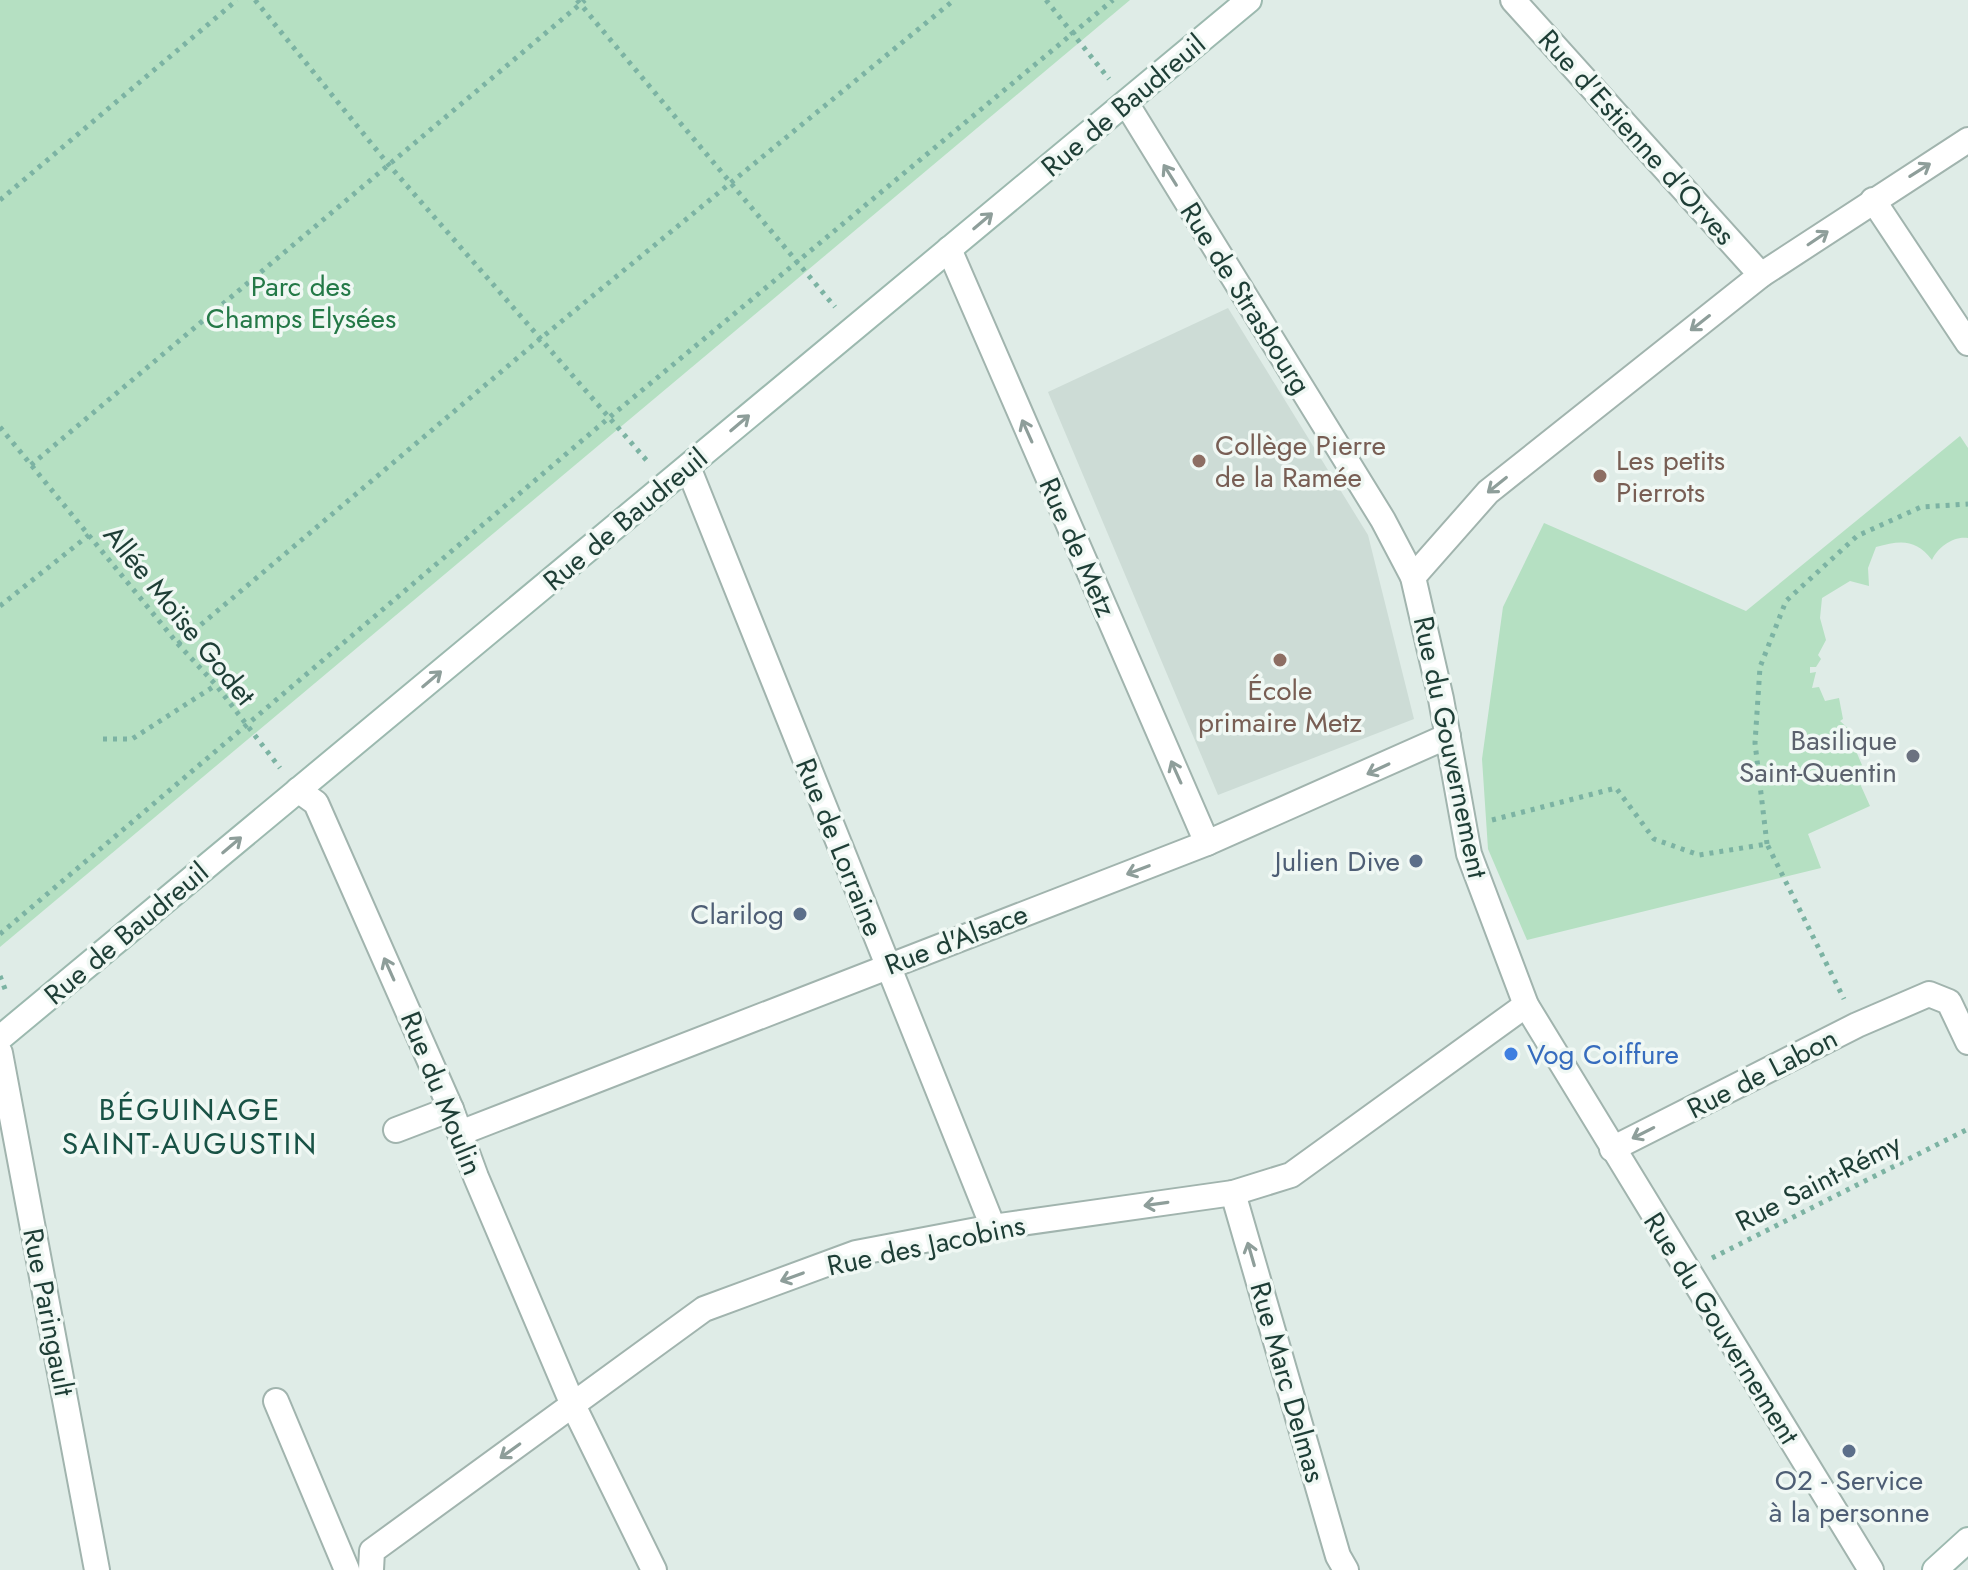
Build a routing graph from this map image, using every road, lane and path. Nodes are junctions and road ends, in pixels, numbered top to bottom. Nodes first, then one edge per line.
1 (237, 0) edge
2 (255, 0) edge
3 (954, 0) edge
4 (1046, 0) edge
5 (1113, 0) edge
6 (1249, 0) edge
7 (1513, 0) edge
8 (581, 1) edge
9 (1076, 33) junction
10 (1126, 103) junction
11 (1968, 140) edge
12 (388, 164) junction
13 (731, 183) junction
14 (0, 200) edge
15 (1873, 200) junction
16 (949, 249) junction
17 (798, 262) junction
18 (1761, 275) junction
19 (854, 329) junction
20 (540, 339) junction
21 (1968, 343) edge
22 (611, 416) junction
23 (0, 427) edge
24 (31, 465) junction
25 (688, 467) junction
26 (667, 484) junction
27 (1968, 504) edge
28 (89, 535) junction
29 (1413, 577) junction
30 (0, 606) edge
31 (178, 644) junction
32 (216, 685) junction
33 (245, 726) junction
34 (1448, 736) junction
35 (103, 739) dead end
36 (298, 790) junction
37 (1487, 822) dead end
38 (1207, 843) junction
39 (1767, 844) junction
40 (0, 934) edge
41 (888, 965) junction
42 (1526, 1005) junction
43 (1857, 1025) junction
44 (0, 1038) edge
45 (1968, 1042) edge
46 (0, 1053) edge
47 (451, 1109) junction
48 (1968, 1129) edge
49 (396, 1130) dead end
50 (460, 1133) junction
51 (1612, 1149) junction
52 (1233, 1193) junction
53 (993, 1227) junction
54 (1686, 1271) junction
55 (276, 1401) dead end
56 (573, 1405) junction
57 (1968, 1540) edge
58 (97, 1570) edge
59 (347, 1570) edge
60 (371, 1570) edge
61 (654, 1570) edge
62 (1346, 1570) edge
63 (1871, 1570) edge
64 (1935, 1570) edge

1 - 14 path
2 - 12 path
3 - 13 path
4 - 9 path
5 - 9 path
6 - 10 street, Rue de Baudreuil
7 - 18 street, Rue d'Estienne d'Orves
8 - 12 path
8 - 13 path
9 - 10 path
9 - 17 path
16 -> 10 street, Rue de Baudreuil
29 -> 10 street, Rue de Strasbourg
15 -> 11 street, Rue du Gouvernement
12 - 20 path
12 - 24 path
13 - 17 path
13 - 20 path
18 -> 15 street, Rue du Gouvernement
15 - 21 street
16 - 19 street, Rue de Baudreuil
38 -> 16 street, Rue de Metz
17 - 19 path
17 - 22 path
18 -> 29 street, Rue du Gouvernement
25 -> 19 street, Rue de Baudreuil
20 - 22 path
20 - 31 path
22 - 26 path
22 - 33 path
23 - 24 path, Allée Moïse Godet
24 - 28 path, Allée Moïse Godet
25 - 26 street, Rue de Baudreuil
25 - 41 street, Rue de Lorraine
36 -> 26 street, Rue de Baudreuil
27 - 39 path
28 - 30 path
28 - 31 path, Allée Moïse Godet
29 - 34 street, Rue du Gouvernement
31 - 32 path, Allée Moïse Godet
32 - 33 path, Allée Moïse Godet
32 - 35 path
33 - 36 path, Allée Moïse Godet
33 - 40 path
34 -> 38 street, Rue d'Alsace
34 - 42 street, Rue du Gouvernement
44 -> 36 street, Rue de Baudreuil
47 -> 36 street, Rue du Moulin
37 - 39 path
38 -> 41 street, Rue d'Alsace
39 - 43 path
41 - 50 street, Rue d'Alsace
41 - 53 street, Rue de Lorraine
42 - 51 street, Rue du Gouvernement
42 - 52 street, Rue des Jacobins
43 - 45 street, Rue de Labon
43 -> 51 street, Rue de Labon
46 - 58 street, Rue Paringault
47 - 49 street
47 - 50 street, Rue du Moulin
48 - 54 path, Rue Saint-Rémy
50 - 56 street, Rue du Moulin
51 - 54 street, Rue du Gouvernement
52 -> 53 street, Rue des Jacobins
62 -> 52 street, Rue Marc Delmas
53 -> 56 street, Rue des Jacobins
54 - 63 street, Rue du Gouvernement
55 - 59 street
56 -> 60 street, Rue des Jacobins
56 - 61 street, Rue du Moulin
57 - 64 street

